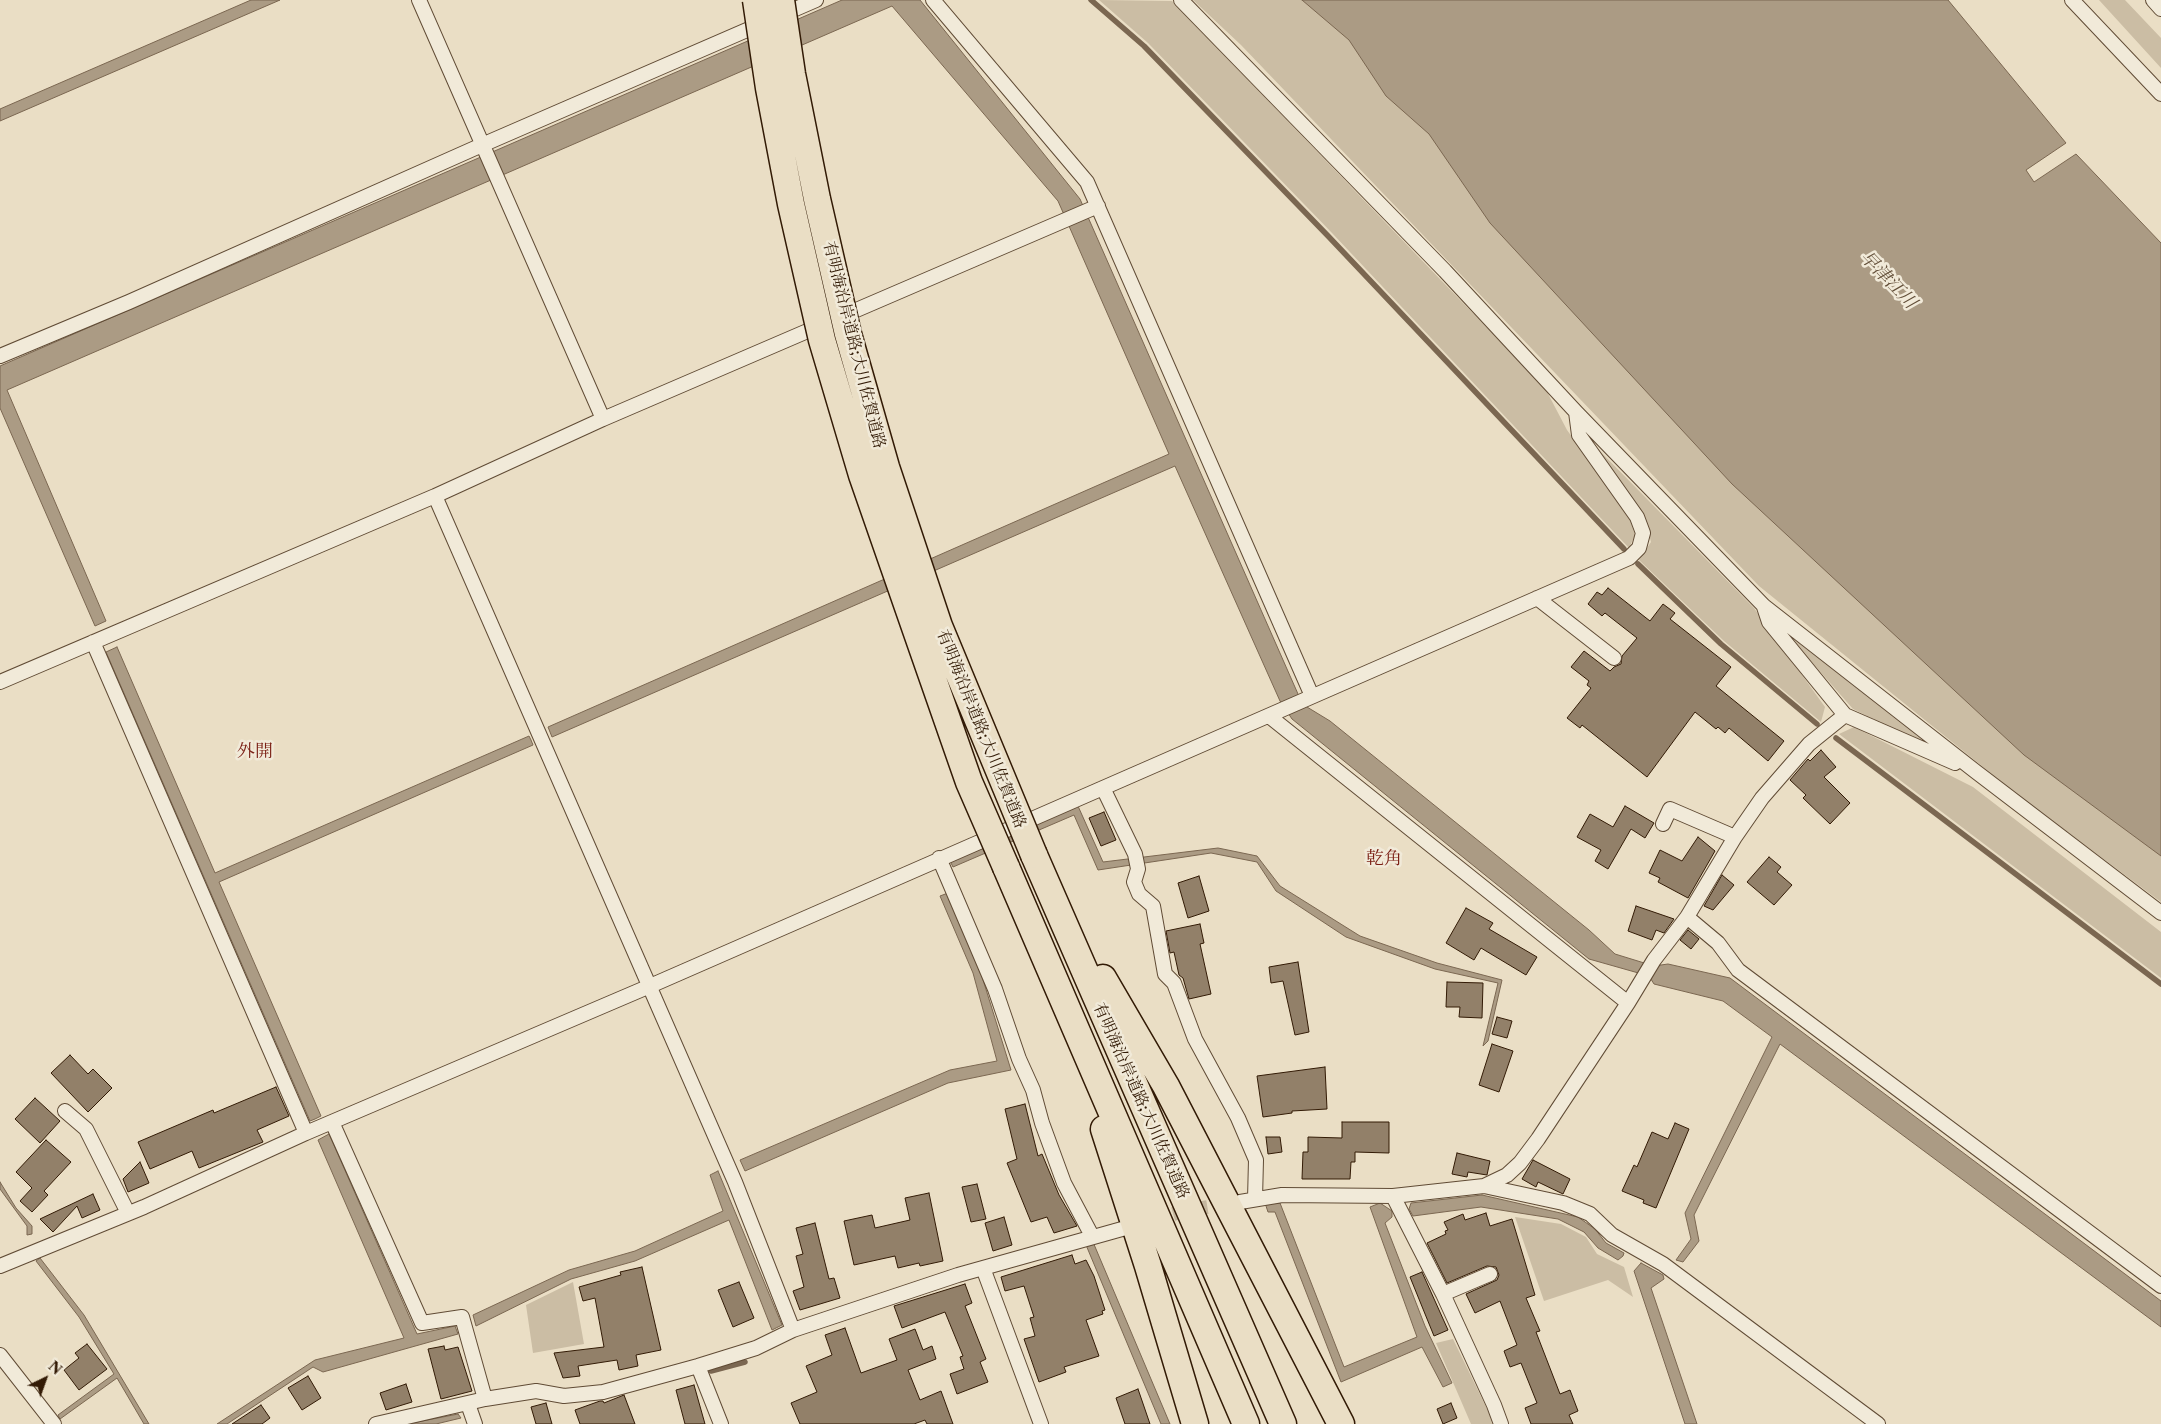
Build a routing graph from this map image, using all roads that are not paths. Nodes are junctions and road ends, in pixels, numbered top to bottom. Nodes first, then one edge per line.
1 (419, 0) edge
2 (756, 0) edge
3 (782, 0) edge
4 (816, 0) edge
5 (933, 0) edge
6 (1181, 0) edge
7 (2072, 0) edge
8 (2153, 0) edge
9 (2161, 9) edge
10 (2161, 94) edge
11 (482, 145) junction
12 (1098, 206) junction
13 (0, 356) edge
14 (1576, 412) junction
15 (603, 419) junction
16 (435, 496) junction
17 (1537, 598) junction
18 (1764, 606) junction
19 (93, 642) junction
20 (1614, 658) dead end
21 (0, 682) edge
22 (1310, 697) junction
23 (1274, 714) junction
24 (1845, 715) junction
25 (1975, 771) junction
26 (1103, 788) junction
27 (1663, 824) dead end
28 (1735, 837) junction
29 (939, 858) junction
30 (1049, 890) junction
31 (2161, 913) edge
32 (1026, 915) junction
33 (1687, 917) junction
34 (650, 986) junction
35 (1628, 1003) junction
36 (65, 1111) dead end
37 (332, 1122) junction
38 (306, 1133) junction
39 (1484, 1186) junction
40 (1393, 1196) junction
41 (1255, 1199) junction
42 (1240, 1202) tunnel mouth
43 (128, 1213) junction
44 (1122, 1228) dead end
45 (1092, 1236) junction
46 (0, 1266) edge
47 (983, 1268) junction
48 (1490, 1274) dead end
49 (2161, 1286) edge
50 (1443, 1294) junction
51 (793, 1330) junction
52 (0, 1355) edge
53 (698, 1366) junction
54 (485, 1399) junction
55 (468, 1404) junction
56 (51, 1423) edge
57 (376, 1424) edge
58 (475, 1424) edge
59 (721, 1424) edge
60 (1041, 1424) edge
61 (1195, 1424) edge
62 (1246, 1424) edge
63 (1283, 1424) edge
64 (1341, 1424) edge
65 (1501, 1424) edge
66 (1878, 1424) edge

1 - 11 street
2 - 32 highway, 有明海沿岸道路;大川佐賀道路, bridge
3 - 30 highway, 有明海沿岸道路;大川佐賀道路, bridge
4 - 11 street
5 - 12 street
6 - 14 street
7 - 10 street
8 - 9 street
11 - 13 street
11 - 15 street
12 - 15 street
12 - 22 street
14 - 17 street
14 - 18 street
15 - 16 street
16 - 19 street
16 - 34 street
17 - 20 street
17 - 22 street
18 - 24 street
18 - 25 street
19 - 21 street
19 - 38 street
22 - 23 street
23 - 26 street
23 - 35 street
24 - 25 street
24 - 28 street
25 - 31 street
26 - 29 street
26 - 41 street
27 - 28 street
28 - 33 street
29 - 34 street
29 - 45 street
30 - 63 highway, 有明海沿岸道路;大川佐賀道路
30 - 64 highway
32 - 61 highway
32 - 62 highway, 有明海沿岸道路;大川佐賀道路
33 - 35 street
33 - 49 street
34 - 37 street
34 - 51 street
35 - 39 street
36 - 43 street
37 - 38 street
37 - 54 street
38 - 43 street
39 - 40 street
39 - 66 street
40 - 41 street
40 - 50 street
41 - 42 street
43 - 46 street
44 - 45 street
45 - 47 street
47 - 51 street
47 - 60 street
48 - 50 street
50 - 65 street
51 - 53 street
52 - 56 street
53 - 54 street
53 - 59 street
54 - 55 street
55 - 57 street
55 - 58 street

